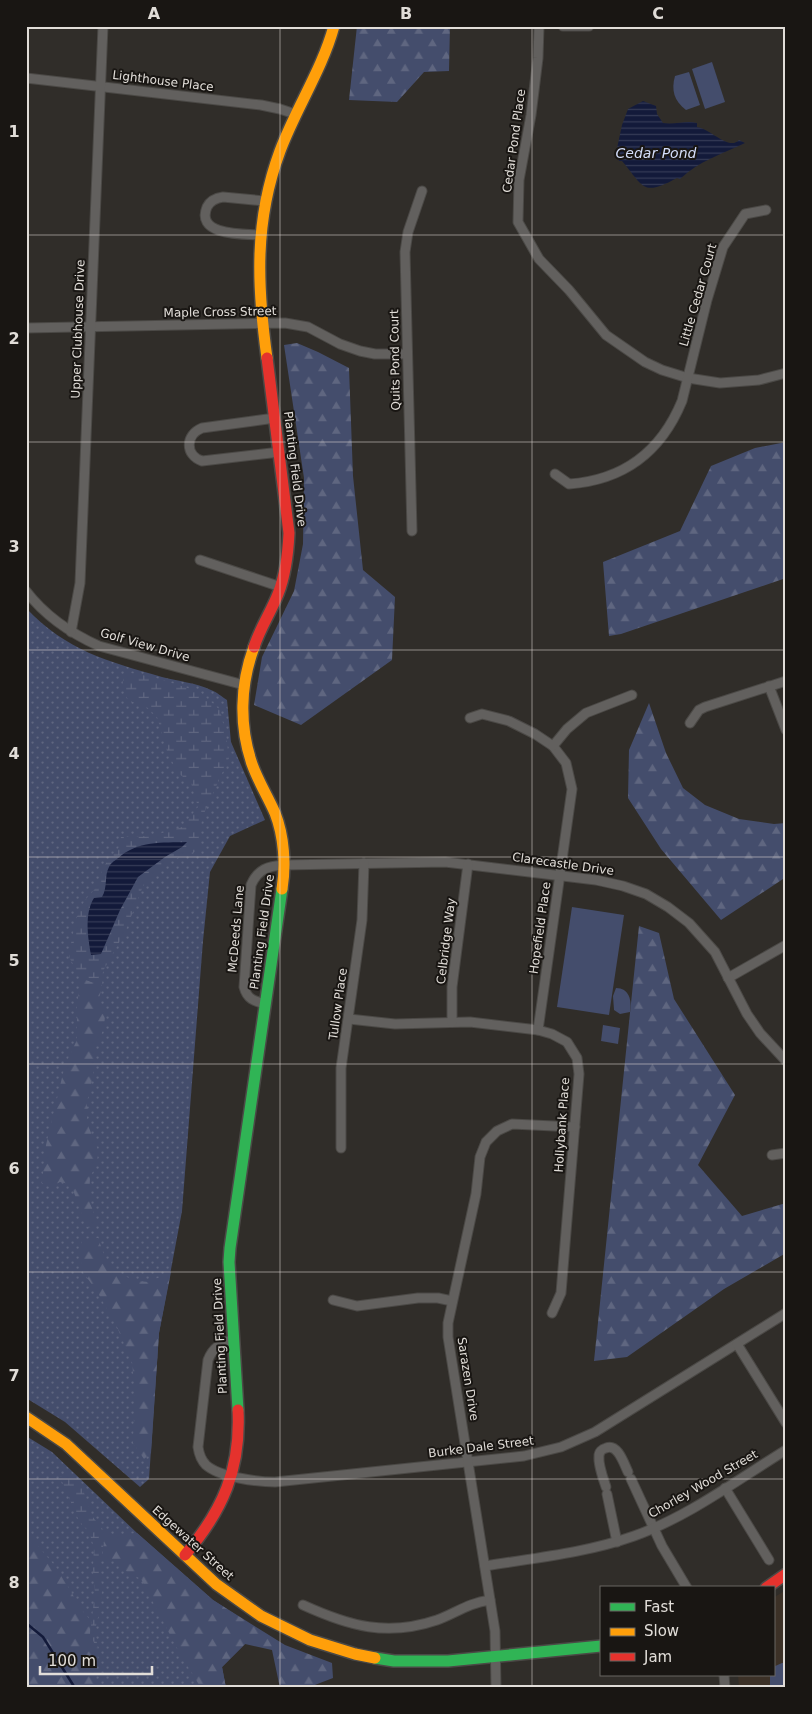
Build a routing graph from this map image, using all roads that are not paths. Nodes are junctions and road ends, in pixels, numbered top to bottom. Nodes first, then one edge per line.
1 (103, 26) edge
2 (334, 26) edge
3 (539, 26) edge
4 (563, 26) edge
5 (589, 26) edge
6 (26, 78) edge
7 (101, 86) junction
8 (295, 114) junction
9 (422, 191) dead end
10 (265, 201) junction
11 (766, 210) dead end
12 (260, 235) junction
13 (262, 324) junction
14 (91, 327) junction
15 (26, 328) edge
16 (407, 354) junction
17 (786, 372) edge
18 (688, 378) junction
19 (275, 418) junction
20 (280, 452) junction
21 (555, 474) dead end
22 (412, 531) dead end
23 (200, 560) dead end
24 (281, 587) junction
25 (26, 591) edge
26 (71, 632) junction
27 (786, 681) edge
28 (244, 685) junction
29 (769, 686) junction
30 (632, 696) dead end
31 (470, 718) dead end
32 (690, 723) dead end
33 (786, 730) edge
34 (553, 746) junction
35 (364, 863) junction
36 (468, 864) junction
37 (284, 865) junction
38 (559, 876) junction
39 (786, 945) edge
40 (728, 978) junction
41 (266, 1004) junction
42 (349, 1019) junction
43 (452, 1022) junction
44 (538, 1030) junction
45 (786, 1061) edge
46 (575, 1128) junction
47 (341, 1148) dead end
48 (786, 1153) edge
49 (772, 1155) dead end
50 (333, 1300) dead end
51 (452, 1301) junction
52 (552, 1312) dead end
53 (786, 1314) edge
54 (234, 1339) junction
55 (737, 1344) junction
56 (26, 1417) edge
57 (786, 1423) edge
58 (595, 1432) junction
59 (604, 1448) junction
60 (786, 1450) edge
61 (468, 1462) junction
62 (232, 1476) junction
63 (725, 1488) junction
64 (654, 1529) junction
65 (617, 1542) junction
66 (185, 1555) junction
67 (769, 1560) dead end
68 (485, 1566) junction
69 (786, 1574) edge
70 (686, 1586) edge
71 (769, 1586) edge
72 (490, 1600) junction
73 (303, 1605) dead end
74 (600, 1646) edge
75 (497, 1656) junction
76 (496, 1688) edge

1 - 7 street, Upper Clubhouse Drive
2 - 8 street, Planting Field Drive
3 - 18 street, Cedar Pond Place
4 - 5 street
6 - 7 street, Lighthouse Place
7 - 8 street, Lighthouse Place
7 - 14 street, Upper Clubhouse Drive
8 - 10 street, Planting Field Drive
9 - 16 street, Quits Pond Court
10 - 12 street, Planting Field Drive
10 - 12 street
11 - 18 street, Little Cedar Court
12 - 13 street, Planting Field Drive
13 - 14 street, Maple Cross Street
13 - 16 street, Maple Cross Street
13 - 19 street, Planting Field Drive
14 - 15 street, Maple Cross Street
14 - 26 street, Upper Clubhouse Drive
16 - 22 street, Quits Pond Court
17 - 18 street, Cedar Pond Place
18 - 21 street, Little Cedar Court
19 - 20 street, Planting Field Drive
19 - 20 street
20 - 24 street, Planting Field Drive
23 - 24 street
24 - 28 street, Planting Field Drive
25 - 26 street, Golf View Drive
26 - 28 street, Golf View Drive
27 - 29 street
28 - 37 street, Planting Field Drive
29 - 32 street
29 - 33 street
30 - 34 street
31 - 34 street, Hopefield Place
34 - 38 street, Hopefield Place
35 - 36 street, Clarecastle Drive
35 - 37 street, Clarecastle Drive
35 - 42 street, Tullow Place
36 - 38 street, Clarecastle Drive
36 - 43 street, Celbridge Way
37 - 41 street, Planting Field Drive
37 - 41 street, McDeeds Lane
38 - 40 street, Clarecastle Drive
38 - 44 street, Hopefield Place
39 - 40 street
40 - 45 street, Clarecastle Drive
41 - 54 street, Planting Field Drive
42 - 43 street, Hollybank Place
42 - 47 street, Tullow Place
43 - 44 street, Hollybank Place
44 - 46 street, Hollybank Place
46 - 51 street, Sarazen Drive
46 - 52 street, Hollybank Place
48 - 49 street
50 - 51 street
51 - 61 street, Sarazen Drive
53 - 55 street, Burke Dale Street
54 - 62 street, Planting Field Drive
54 - 62 street, Burke Dale Street
55 - 57 street
55 - 58 street, Burke Dale Street
56 - 66 street, Edgewater Street
58 - 59 street
58 - 61 street, Burke Dale Street
59 - 64 street
59 - 65 street
60 - 63 street, Chorley Wood Street
61 - 62 street, Burke Dale Street
61 - 68 street, Sarazen Drive
62 - 66 street, Planting Field Drive
63 - 64 street, Chorley Wood Street
63 - 67 street
64 - 65 street, Chorley Wood Street
64 - 70 street
65 - 68 street, Chorley Wood Street
66 - 75 street, Edgewater Street
68 - 72 street, Sarazen Drive
69 - 71 street
72 - 73 street
72 - 75 street, Sarazen Drive
74 - 75 street, Edgewater Street
75 - 76 street, Sarazen Drive

